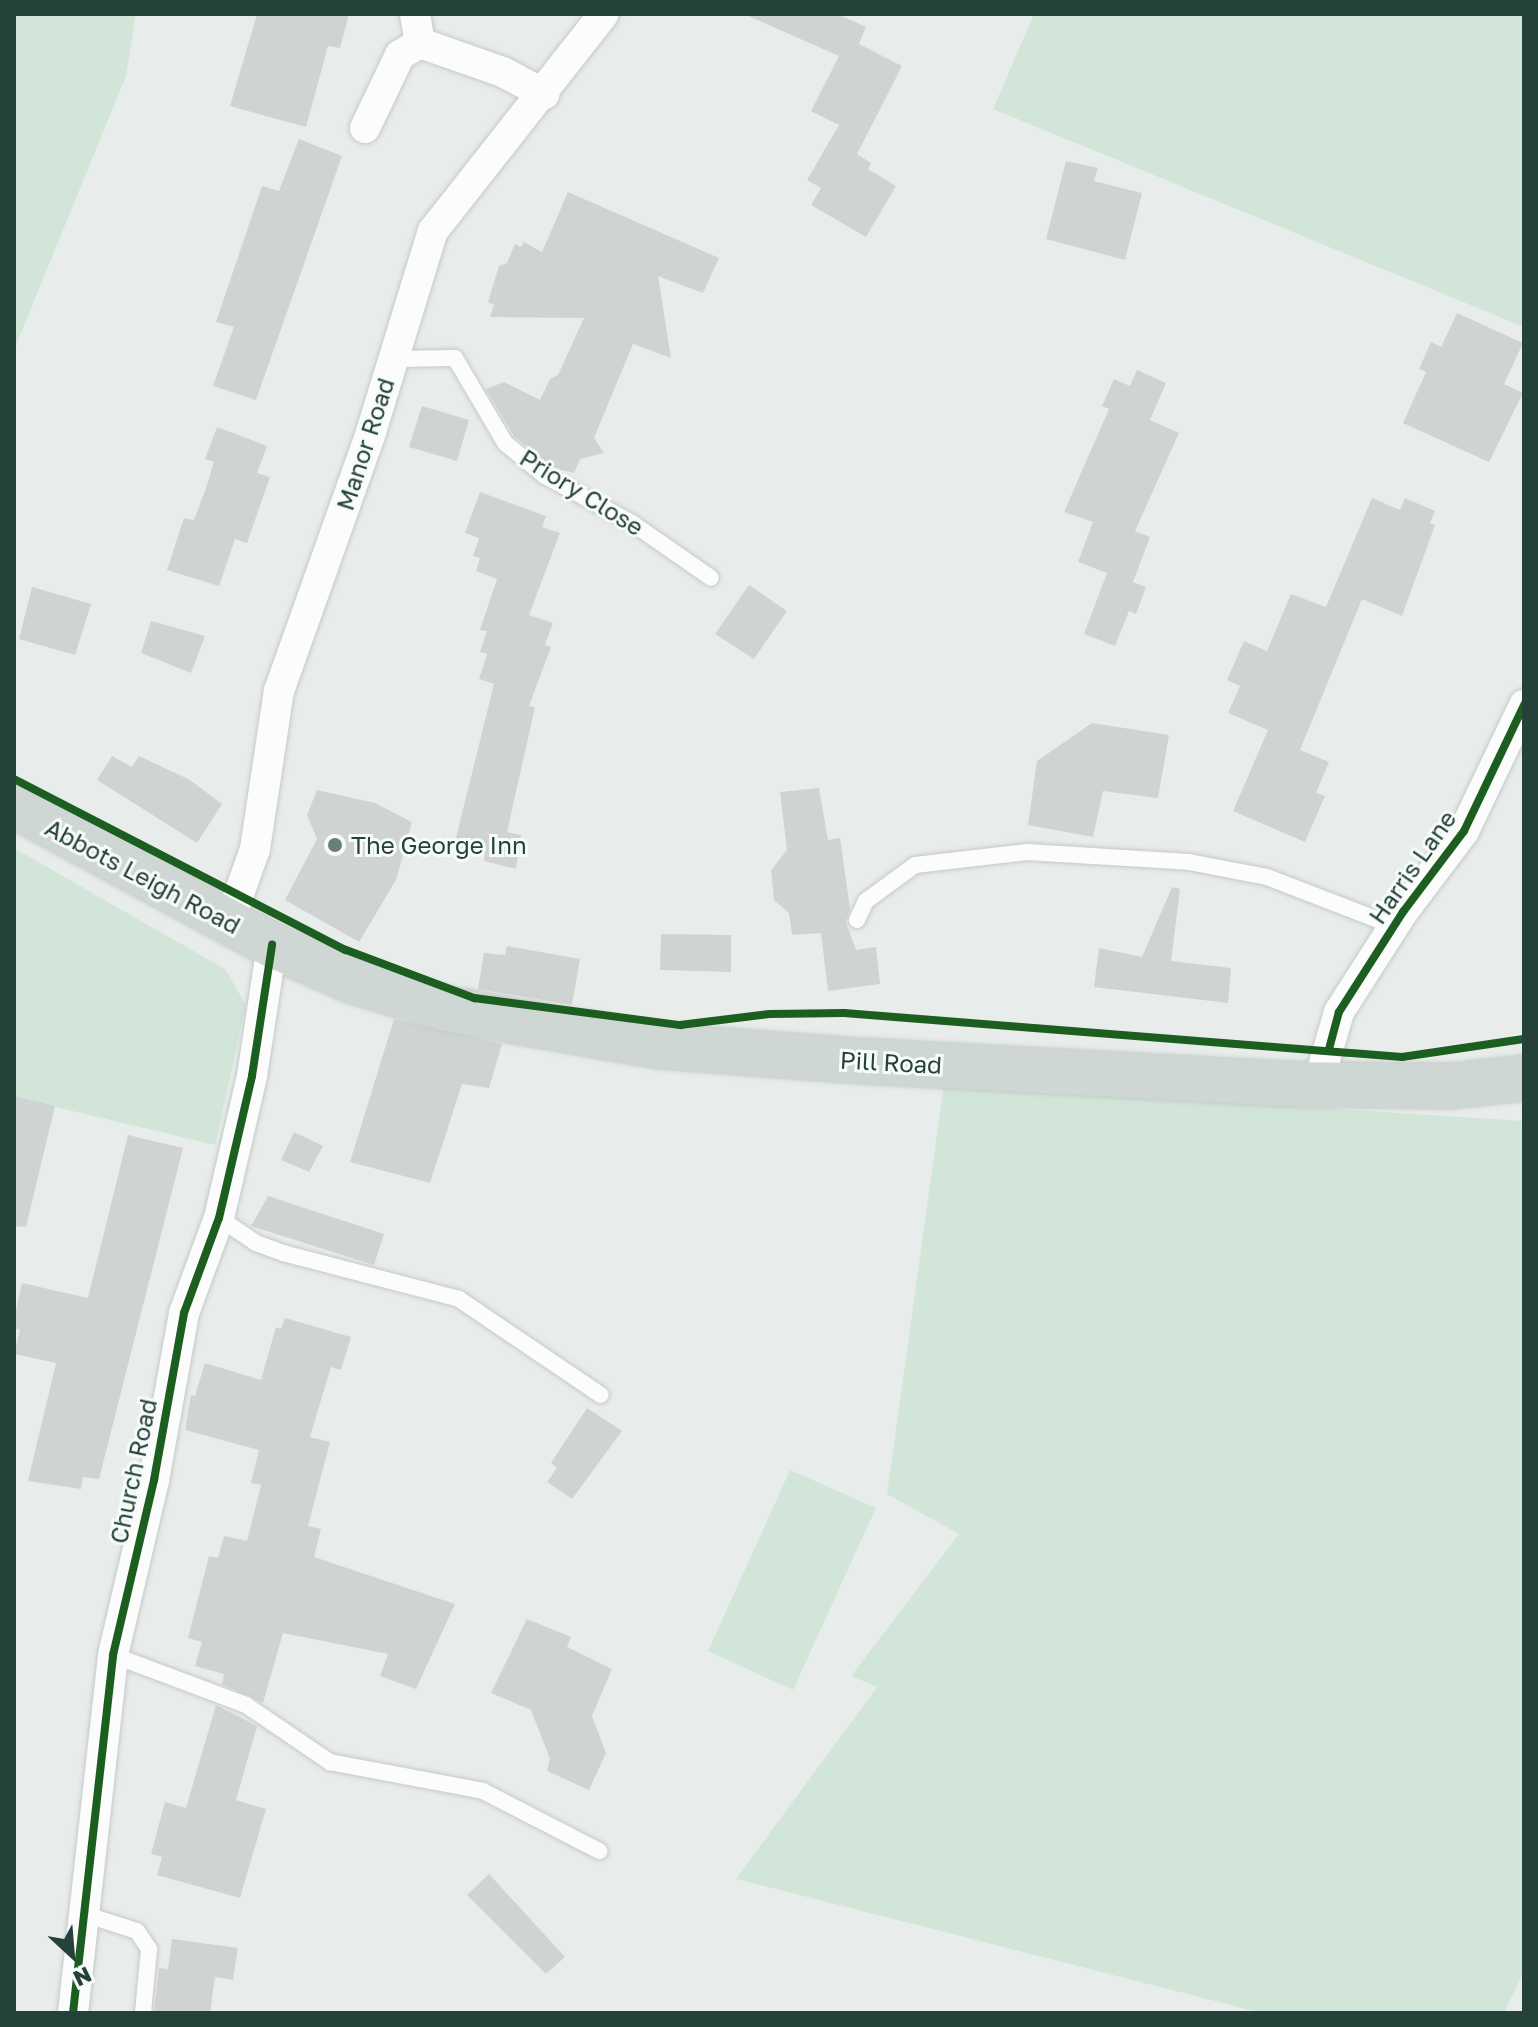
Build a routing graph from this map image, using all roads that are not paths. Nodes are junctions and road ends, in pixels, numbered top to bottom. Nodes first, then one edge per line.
1 (604, 14) edge
2 (417, 28) edge
3 (544, 94) junction
4 (365, 128) dead end
5 (393, 359) junction
6 (711, 578) dead end
7 (1524, 705) edge
8 (14, 805) edge
9 (857, 920) dead end
10 (229, 922) junction
11 (1394, 926) junction
12 (272, 945) junction
13 (1524, 1078) edge
14 (1318, 1084) junction
15 (219, 1218) junction
16 (601, 1395) dead end
17 (113, 1655) junction
18 (599, 1851) dead end
19 (87, 1915) junction
20 (73, 2013) edge
21 (143, 2013) edge

1 - 3 street, Manor Road
2 - 3 street
2 - 4 street
3 - 5 street, Manor Road
5 - 6 lane, Priory Close
5 - 10 street, Manor Road
7 - 11 street, Harris Lane
8 - 10 main road, Abbots Leigh Road
9 - 11 lane
10 - 12 main road, Abbots Leigh Road
11 - 14 street, Harris Lane
12 - 14 main road, Pill Road
12 - 15 street, Church Road
13 - 14 main road, Pill Road
15 - 16 lane
15 - 17 street, Church Road
17 - 18 lane
17 - 19 street, Church Road
19 - 20 street, Church Road
19 - 21 lane

